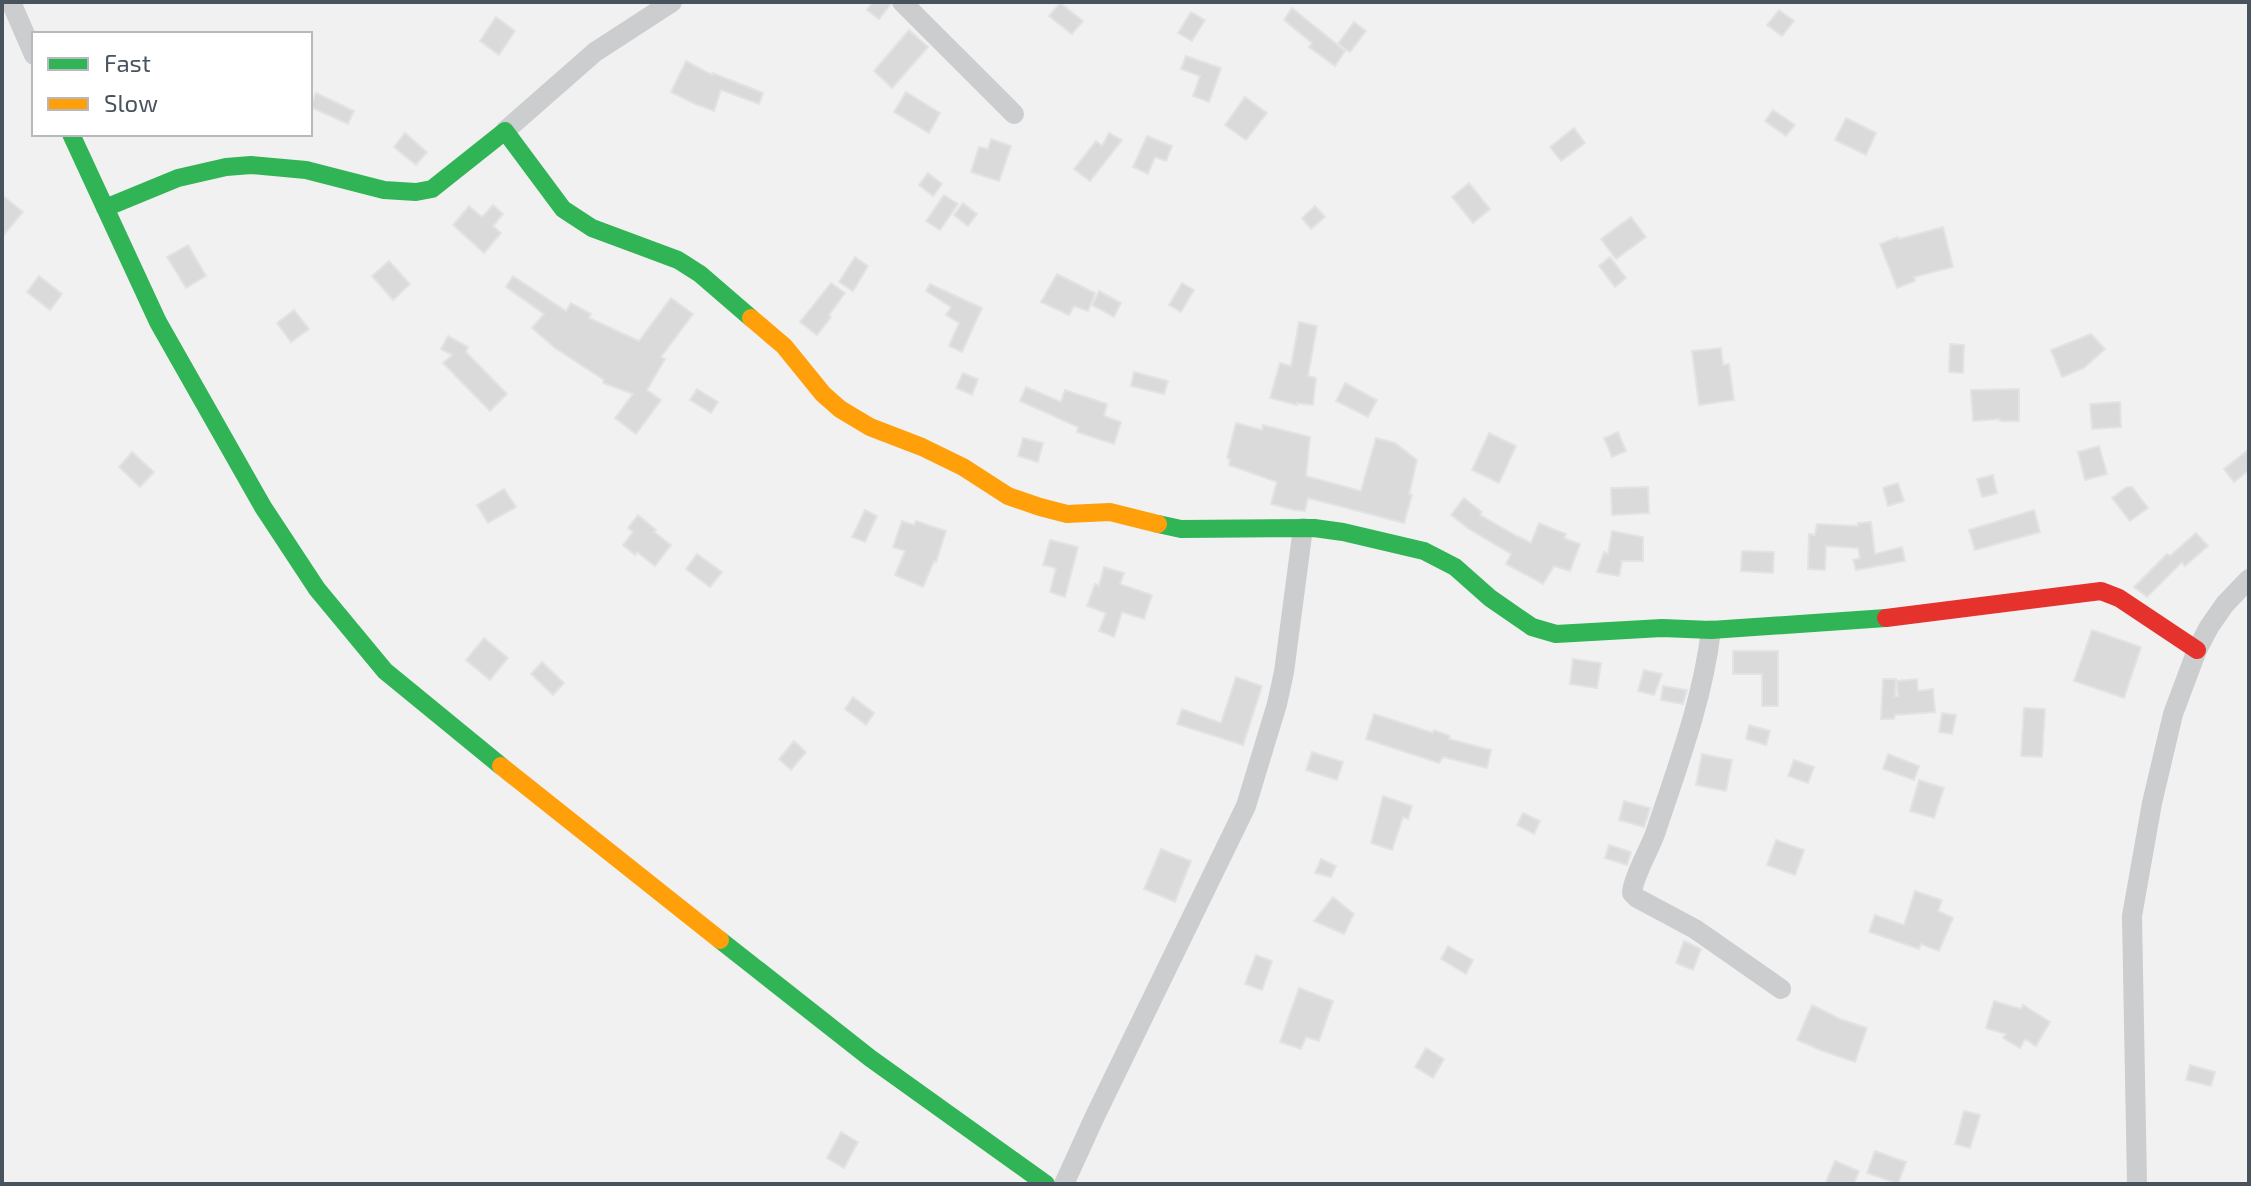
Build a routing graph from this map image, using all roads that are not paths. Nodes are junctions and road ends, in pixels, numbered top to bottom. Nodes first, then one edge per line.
1 (11, 2) edge
2 (672, 2) edge
3 (902, 2) edge
4 (32, 50) edge
5 (1014, 114) dead end
6 (505, 131) junction
7 (72, 136) edge
8 (105, 208) junction
9 (1303, 528) junction
10 (2249, 579) edge
11 (1711, 630) junction
12 (2197, 650) junction
13 (1781, 989) dead end
14 (1046, 1184) edge
15 (1064, 1184) edge
16 (2137, 1184) edge

1 - 4 street
2 - 6 street
3 - 5 street
6 - 8 street
6 - 9 street
7 - 8 street
8 - 14 street
9 - 11 street
9 - 15 street
10 - 12 street
11 - 12 street
11 - 13 street
12 - 16 street

